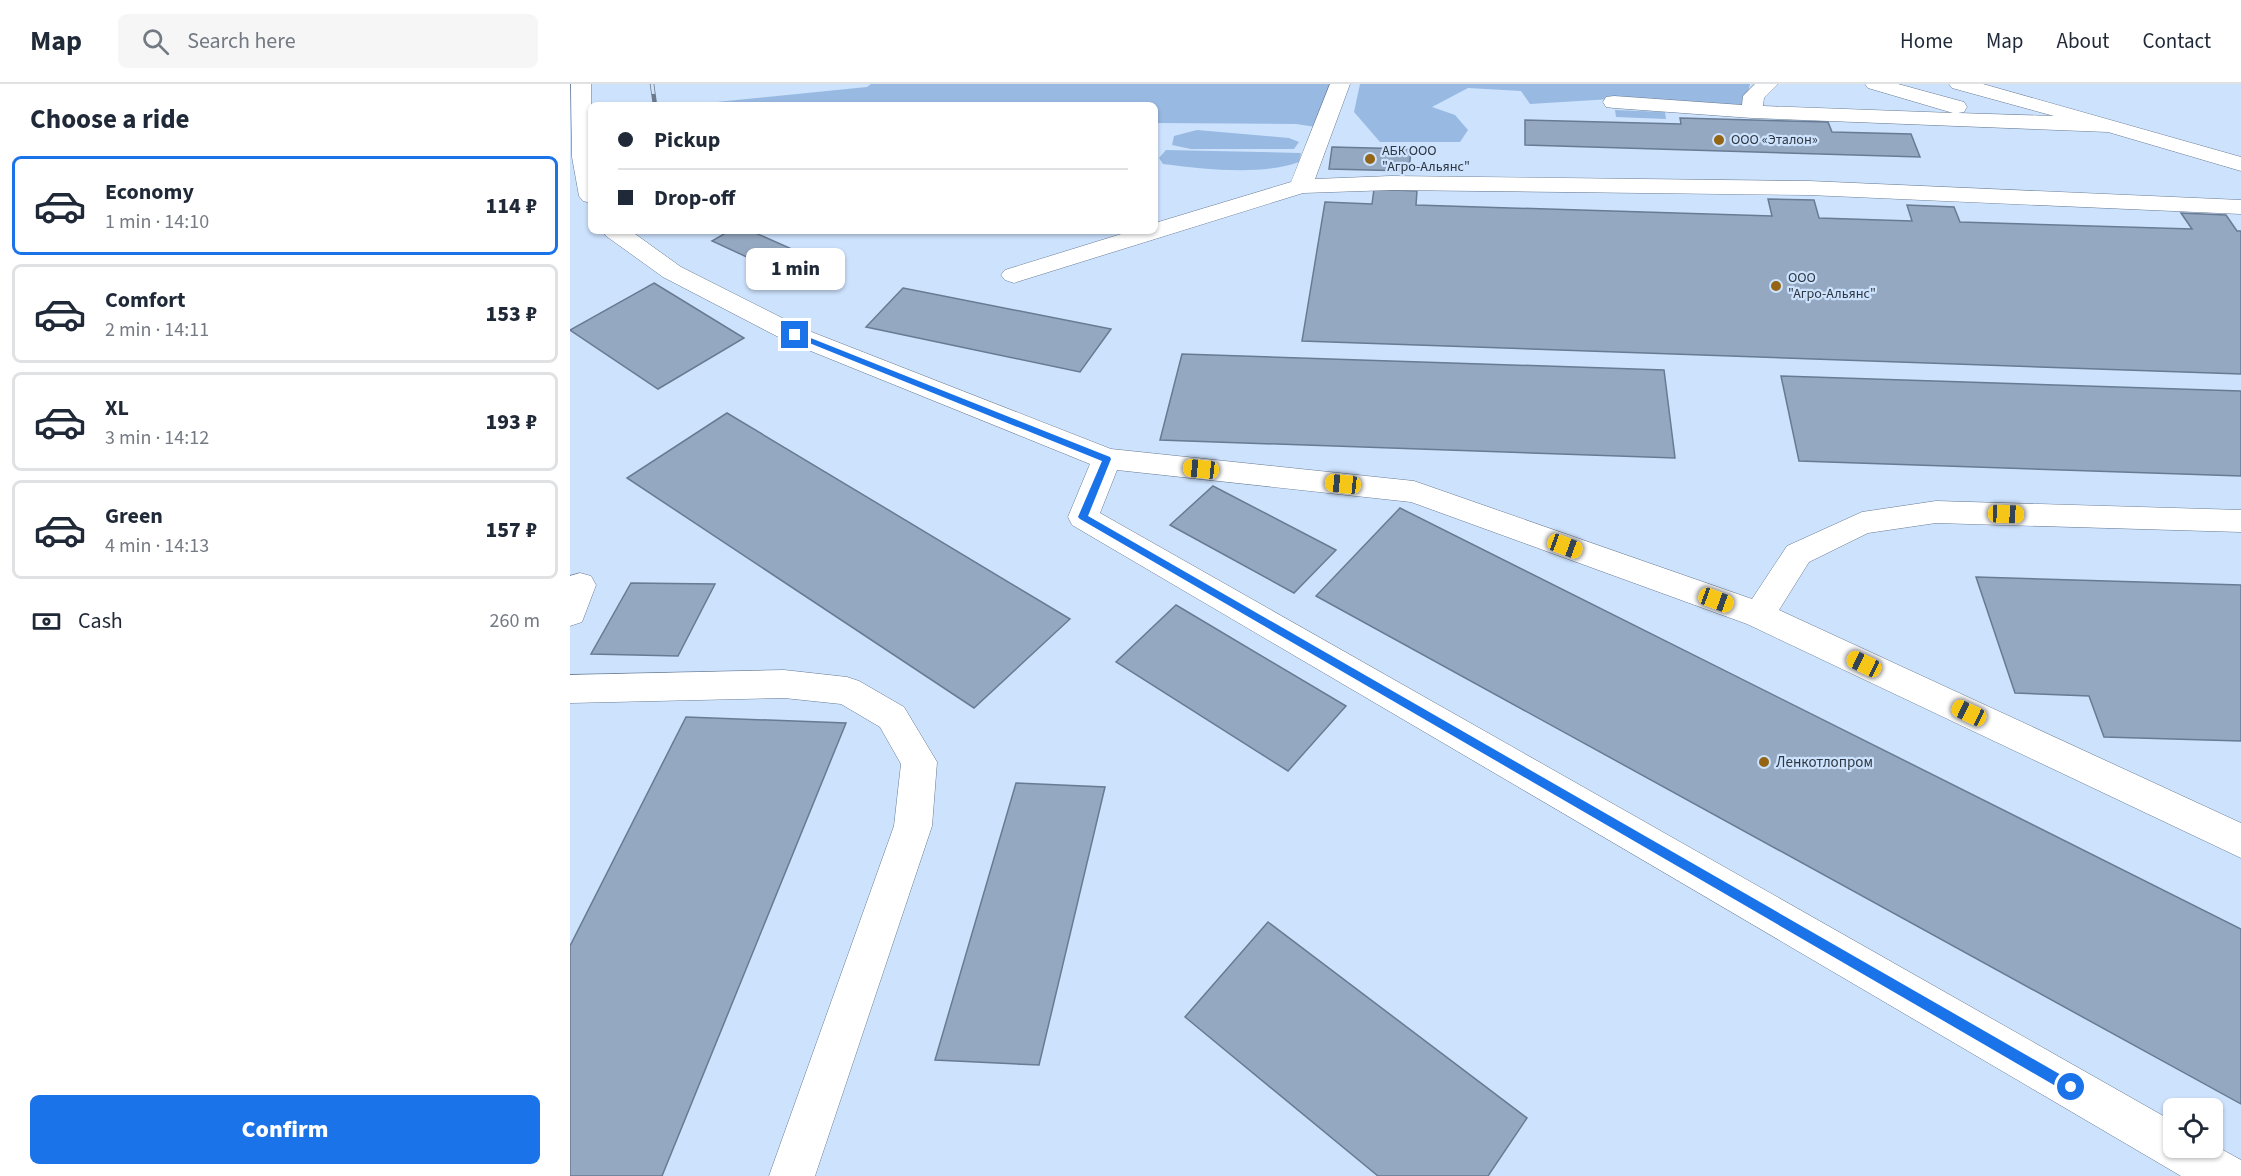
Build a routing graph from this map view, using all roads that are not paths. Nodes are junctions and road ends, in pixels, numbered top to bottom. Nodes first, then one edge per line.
1 (581, 84) edge
2 (1340, 84) edge
3 (1768, 84) edge
4 (1875, 84) edge
5 (1959, 84) edge
6 (1614, 102) dead end
7 (1752, 112) junction
8 (2006, 121) junction
9 (2110, 125) junction
10 (2241, 164) edge
11 (588, 181) edge
12 (1301, 186) junction
13 (2241, 207) edge
14 (1158, 230) edge
15 (619, 234) edge
16 (1146, 234) edge
17 (1014, 275) dead end
18 (1107, 459) junction
19 (2241, 521) edge
20 (1759, 615) junction
21 (570, 689) edge
22 (2241, 841) edge
23 (2163, 1141) edge
24 (2193, 1158) edge
25 (792, 1176) edge
26 (2224, 1176) edge

1 - 11 street
2 - 12 street
3 - 7 street
4 - 8 street
5 - 9 street
6 - 7 street
7 - 8 street
8 - 9 street
9 - 10 street
12 - 13 street
12 - 14 street
15 - 18 street
16 - 17 street
18 - 20 street
18 - 23 street
19 - 20 street
20 - 22 street
21 - 25 street
24 - 26 street

